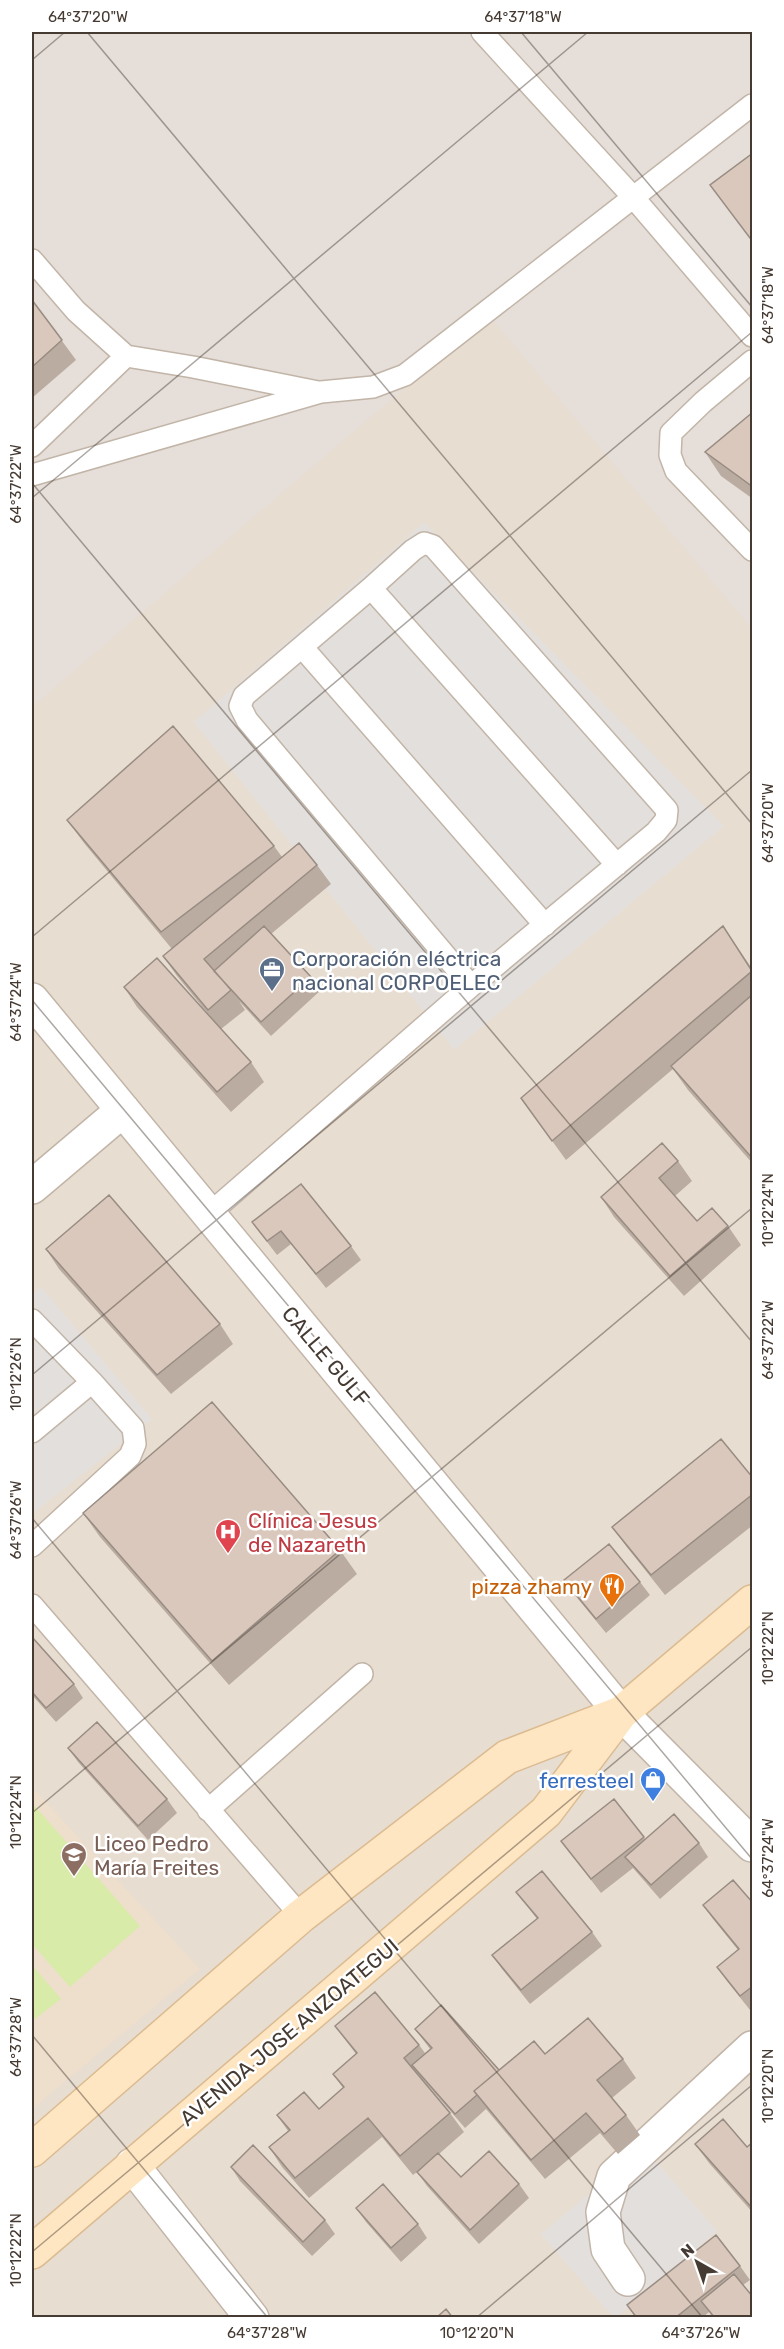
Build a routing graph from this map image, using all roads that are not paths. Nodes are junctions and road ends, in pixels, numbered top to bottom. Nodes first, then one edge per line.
1 (482, 32) edge
2 (753, 105) edge
3 (633, 197) junction
4 (32, 260) edge
5 (753, 336) edge
6 (126, 356) junction
7 (753, 361) edge
8 (321, 393) junction
9 (32, 446) edge
10 (32, 475) edge
11 (753, 550) edge
12 (371, 588) junction
13 (302, 646) junction
14 (616, 865) junction
15 (545, 925) junction
16 (471, 986) junction
17 (32, 1000) edge
18 (123, 1110) junction
19 (32, 1186) edge
20 (209, 1214) junction
21 (32, 1320) edge
22 (92, 1382) junction
23 (32, 1432) edge
24 (32, 1546) edge
25 (753, 1602) edge
26 (32, 1605) edge
27 (362, 1674) dead end
28 (621, 1713) junction
29 (208, 1810) junction
30 (753, 1845) edge
31 (301, 1916) junction
32 (753, 2048) edge
33 (32, 2150) edge
34 (132, 2165) junction
35 (32, 2252) edge
36 (628, 2280) dead end
37 (252, 2318) edge

1 - 3 lane
2 - 3 lane
3 - 5 lane
3 - 8 lane
4 - 6 lane
6 - 8 lane
6 - 9 lane
7 - 11 lane
8 - 10 lane
12 - 13 lane
12 - 14 lane
12 - 14 lane
13 - 15 lane
13 - 16 lane
14 - 15 lane
15 - 16 lane
16 - 20 lane
17 - 18 street, CALLE GULF
18 - 19 street
18 - 20 street, CALLE GULF
20 - 28 street, CALLE GULF
21 - 22 lane
22 - 23 lane
22 - 24 lane
25 - 28 street
26 - 29 lane
27 - 29 lane
28 - 30 street, CALLE GULF
28 - 31 street
28 - 34 street, AVENIDA JOSE ANZOATEGUI
29 - 31 lane
31 - 33 street
32 - 36 street
34 - 35 street, AVENIDA JOSE ANZOATEGUI
34 - 37 street

